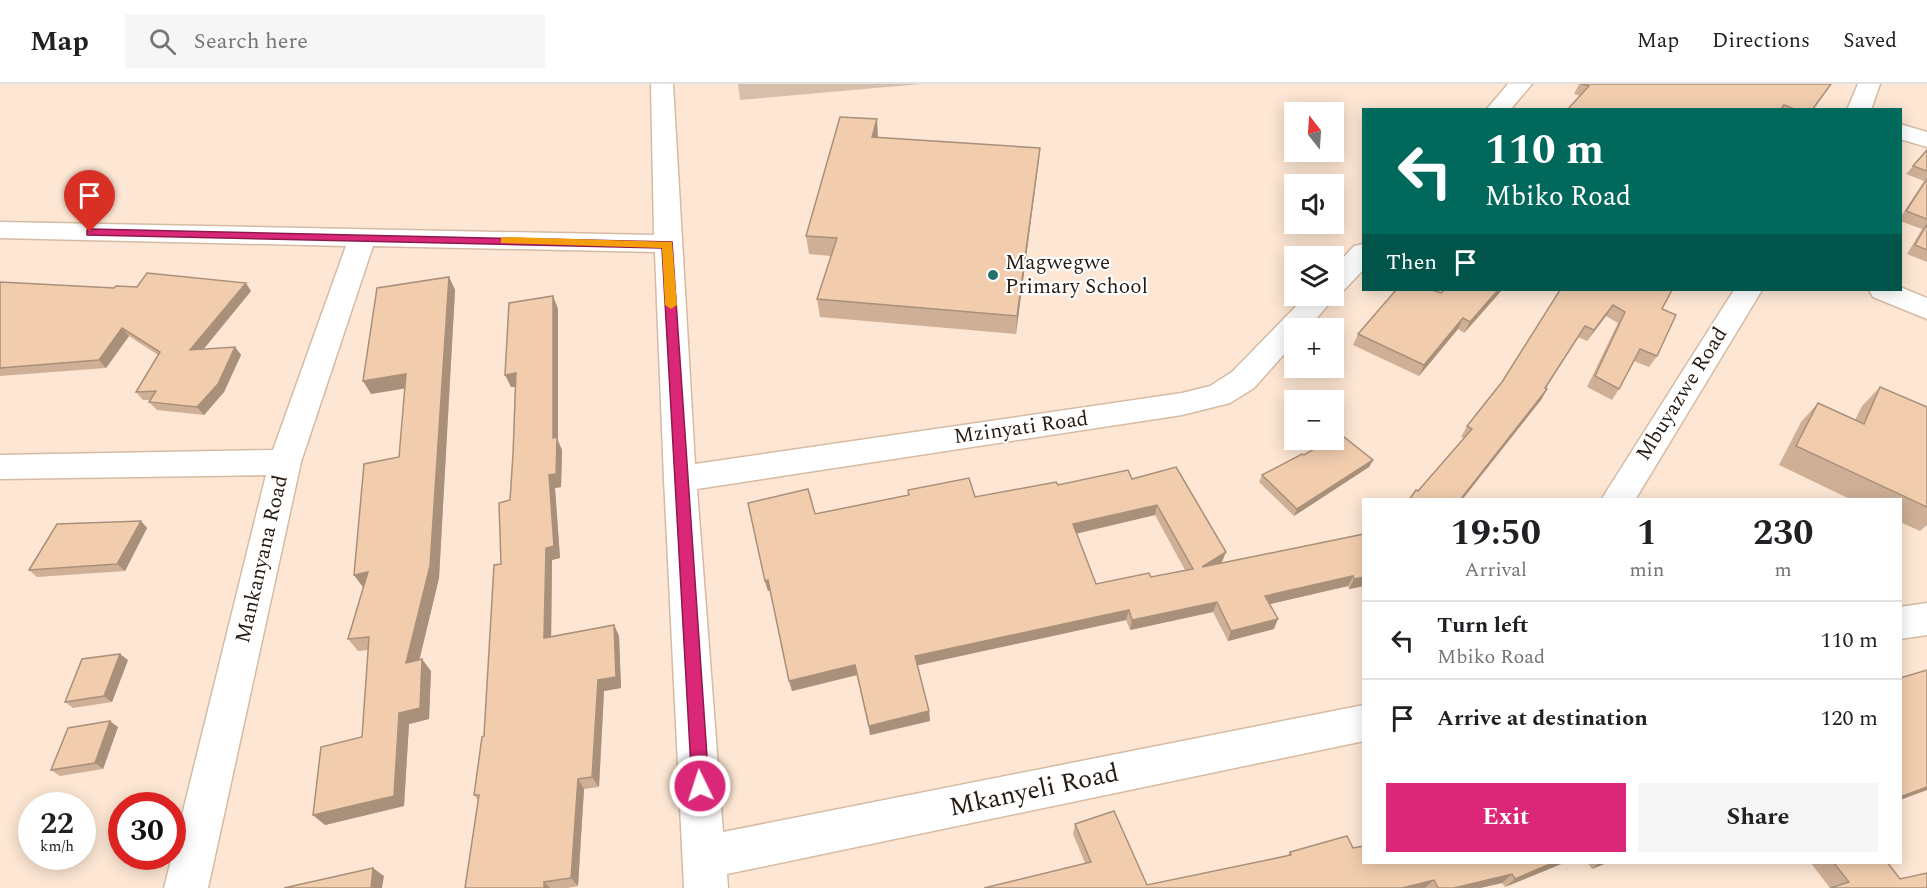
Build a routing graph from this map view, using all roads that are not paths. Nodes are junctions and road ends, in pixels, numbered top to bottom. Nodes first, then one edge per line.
1 (662, 84) edge
2 (1521, 84) edge
3 (1869, 84) edge
4 (1499, 108) edge
5 (1860, 108) edge
6 (1902, 132) edge
7 (1927, 140) edge
8 (0, 230) edge
9 (362, 238) junction
10 (668, 244) junction
11 (1362, 254) edge
12 (1344, 273) edge
13 (1747, 291) edge
14 (1884, 291) edge
15 (1313, 306) edge
16 (1927, 309) edge
17 (285, 462) junction
18 (0, 467) edge
19 (680, 479) junction
20 (1618, 498) edge
21 (1927, 618) edge
22 (1902, 623) edge
23 (1362, 723) edge
24 (705, 873) edge
25 (186, 888) edge

1 - 10 street
2 - 4 street
3 - 5 street
6 - 7 street
8 - 9 street
9 - 10 street
9 - 17 street, Mankanyana Road
10 - 19 street
11 - 12 street
13 - 20 street, Mbuyazwe Road
14 - 16 street
15 - 19 street, Mzinyati Road
17 - 18 street
17 - 25 street, Mankanyana Road
19 - 24 street
21 - 22 street
23 - 24 street, Mkanyeli Road

